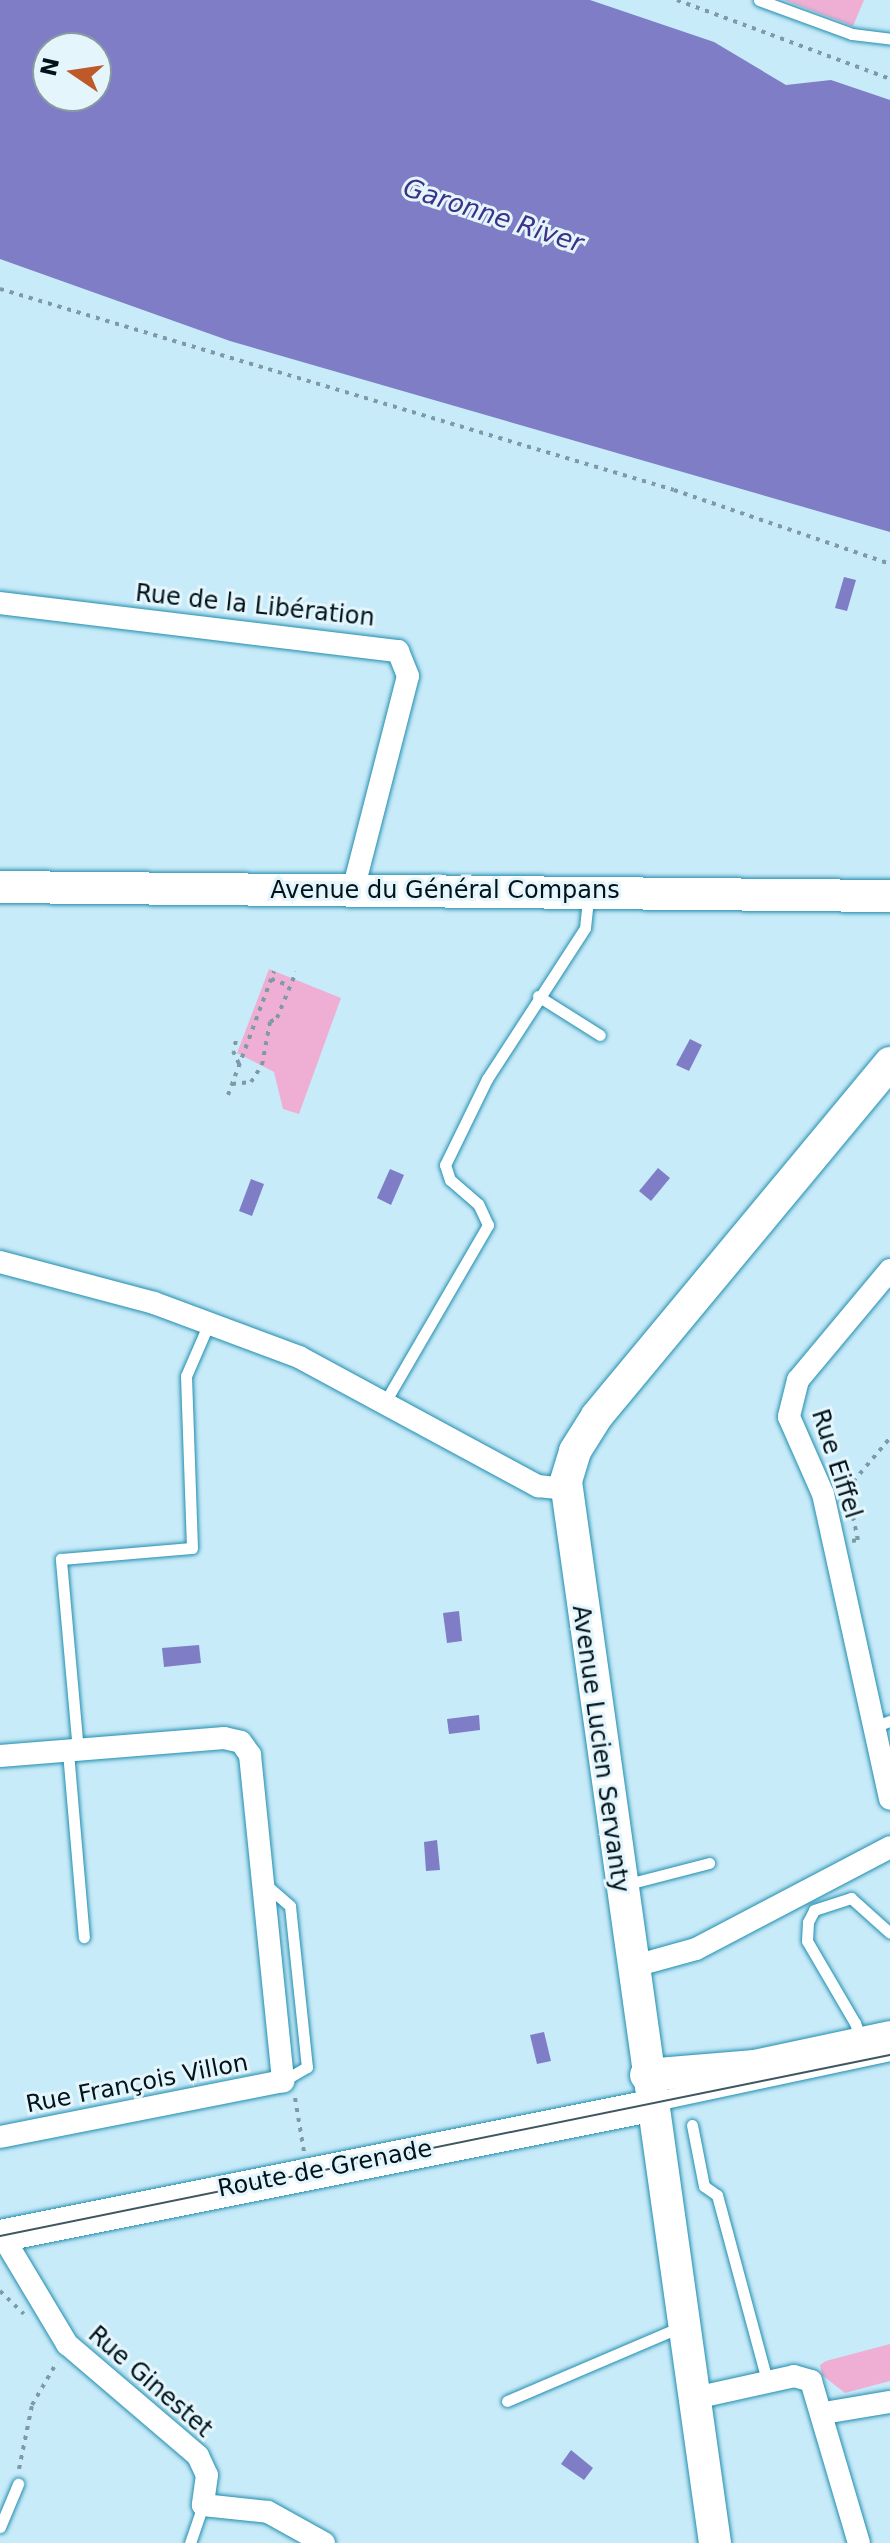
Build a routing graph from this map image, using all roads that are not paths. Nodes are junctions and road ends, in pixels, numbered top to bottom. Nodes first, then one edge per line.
1 (759, 0) edge
2 (890, 39) edge
3 (0, 603) edge
4 (0, 887) edge
5 (353, 890) junction
6 (588, 892) junction
7 (890, 896) edge
8 (538, 996) junction
9 (600, 1035) dead end
10 (886, 1076) edge
11 (0, 1262) edge
12 (890, 1270) edge
13 (209, 1323) junction
14 (385, 1402) junction
15 (565, 1489) junction
16 (882, 1724) edge
17 (73, 1752) junction
18 (0, 1756) edge
19 (890, 1799) edge
20 (890, 1847) edge
21 (709, 1863) dead end
22 (619, 1886) junction
23 (890, 1933) edge
24 (84, 1937) dead end
25 (631, 1967) junction
26 (883, 2046) edge
27 (649, 2093) junction
28 (692, 2125) dead end
29 (0, 2137) edge
30 (0, 2233) edge
31 (684, 2326) junction
32 (768, 2384) junction
33 (695, 2398) junction
34 (507, 2401) dead end
35 (890, 2402) edge
36 (824, 2413) junction
37 (18, 2484) road end
38 (203, 2505) junction
39 (0, 2527) edge
40 (190, 2543) edge
41 (324, 2543) edge
42 (715, 2543) edge
43 (859, 2543) edge

1 - 2 lane
3 - 5 street, Rue de la Libération
4 - 5 street, Avenue du Général Compans
5 - 6 street, Avenue du Général Compans
6 - 7 street, Avenue du Général Compans
6 - 8 lane
8 - 9 lane
8 - 14 lane
10 - 15 street, Avenue Lucien Servanty
11 - 13 street
12 - 16 street, Rue Eiffel
13 - 14 street
13 - 17 lane
14 - 15 street
15 - 22 street, Avenue Lucien Servanty
16 - 19 street, Rue Eiffel
17 - 18 street, Rue François Villon
17 - 24 lane
17 - 29 street, Rue François Villon
20 - 25 street
21 - 22 lane
22 - 25 street, Avenue Lucien Servanty
23 - 26 lane
25 - 27 street, Avenue Lucien Servanty
26 - 27 street, Route de Grenade
27 - 30 street, Route de Grenade
27 - 30 street, Route de Grenade
27 - 31 street, Avenue Lucien Servanty
28 - 32 lane
30 - 38 street, Rue Ginestet
31 - 33 street, Avenue Lucien Servanty
31 - 34 lane
32 - 33 street
32 - 36 street
33 - 42 street, Avenue Lucien Servanty
35 - 36 street
36 - 43 street
37 - 39 lane
38 - 40 lane
38 - 41 street

